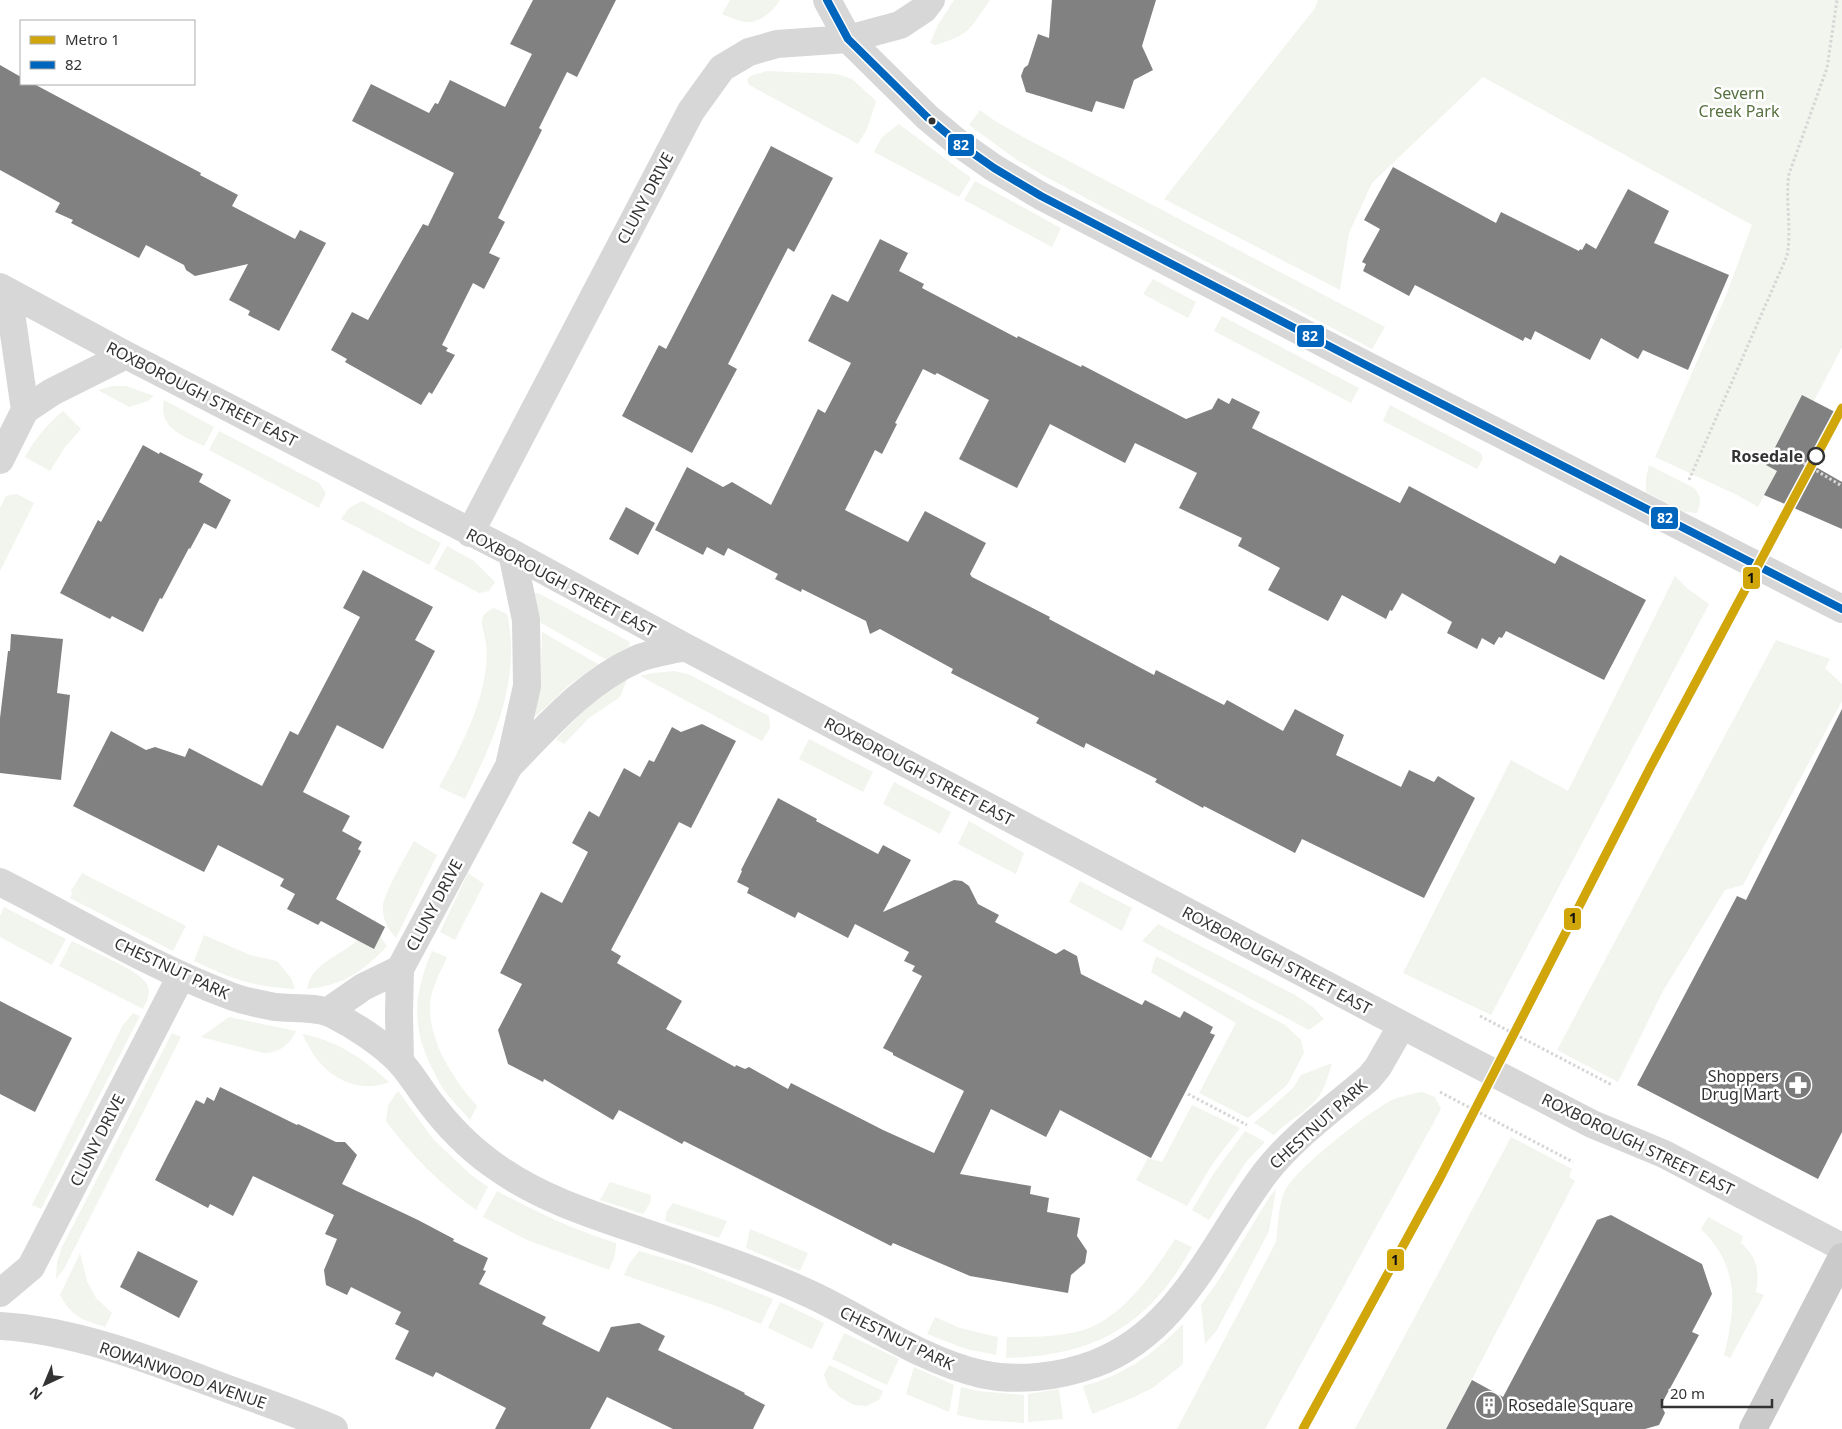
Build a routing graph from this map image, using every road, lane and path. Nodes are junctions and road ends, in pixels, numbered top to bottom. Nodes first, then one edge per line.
1 (827, 0) edge
2 (931, 0) edge
3 (1837, 0) edge
4 (848, 39) junction
5 (4, 289) edge
6 (126, 355) junction
7 (25, 410) junction
8 (1795, 458) dead end
9 (0, 460) edge
10 (1689, 480) dead end
11 (1842, 486) edge
12 (470, 533) junction
13 (512, 554) junction
14 (1838, 607) edge
15 (685, 648) junction
16 (508, 766) junction
17 (0, 882) edge
18 (400, 969) junction
19 (181, 976) junction
20 (327, 1012) junction
21 (1480, 1016) dead end
22 (1402, 1025) junction
23 (400, 1062) junction
24 (1612, 1086) dead end
25 (1440, 1092) dead end
26 (1188, 1094) dead end
27 (1247, 1125) dead end
28 (1573, 1162) dead end
29 (1842, 1247) edge
30 (1842, 1257) edge
31 (0, 1293) edge
32 (0, 1326) edge
33 (334, 1429) edge
34 (1754, 1429) edge

1 - 4 street
2 - 4 street, CLUNY DRIVE
3 - 10 path
4 - 12 street, CLUNY DRIVE
4 - 14 street
5 - 6 street, ROXBOROUGH STREET EAST
5 - 7 street
6 - 7 street
6 - 12 street, ROXBOROUGH STREET EAST
7 - 9 street
8 - 11 path
12 - 13 street, ROXBOROUGH STREET EAST
13 - 15 street, ROXBOROUGH STREET EAST
13 - 16 street, CLUNY DRIVE
15 - 16 street, CLUNY DRIVE
15 - 22 street, ROXBOROUGH STREET EAST
16 - 18 street, CLUNY DRIVE
17 - 19 street, CHESTNUT PARK
18 - 20 street, CLUNY DRIVE
18 - 23 street
19 - 20 street, CHESTNUT PARK
19 - 31 street, CLUNY DRIVE
20 - 23 street, CHESTNUT PARK
21 - 24 path
22 - 23 street, CHESTNUT PARK
22 - 29 street, ROXBOROUGH STREET EAST
25 - 28 path
26 - 27 path
30 - 34 main road
32 - 33 street, ROWANWOOD AVENUE

